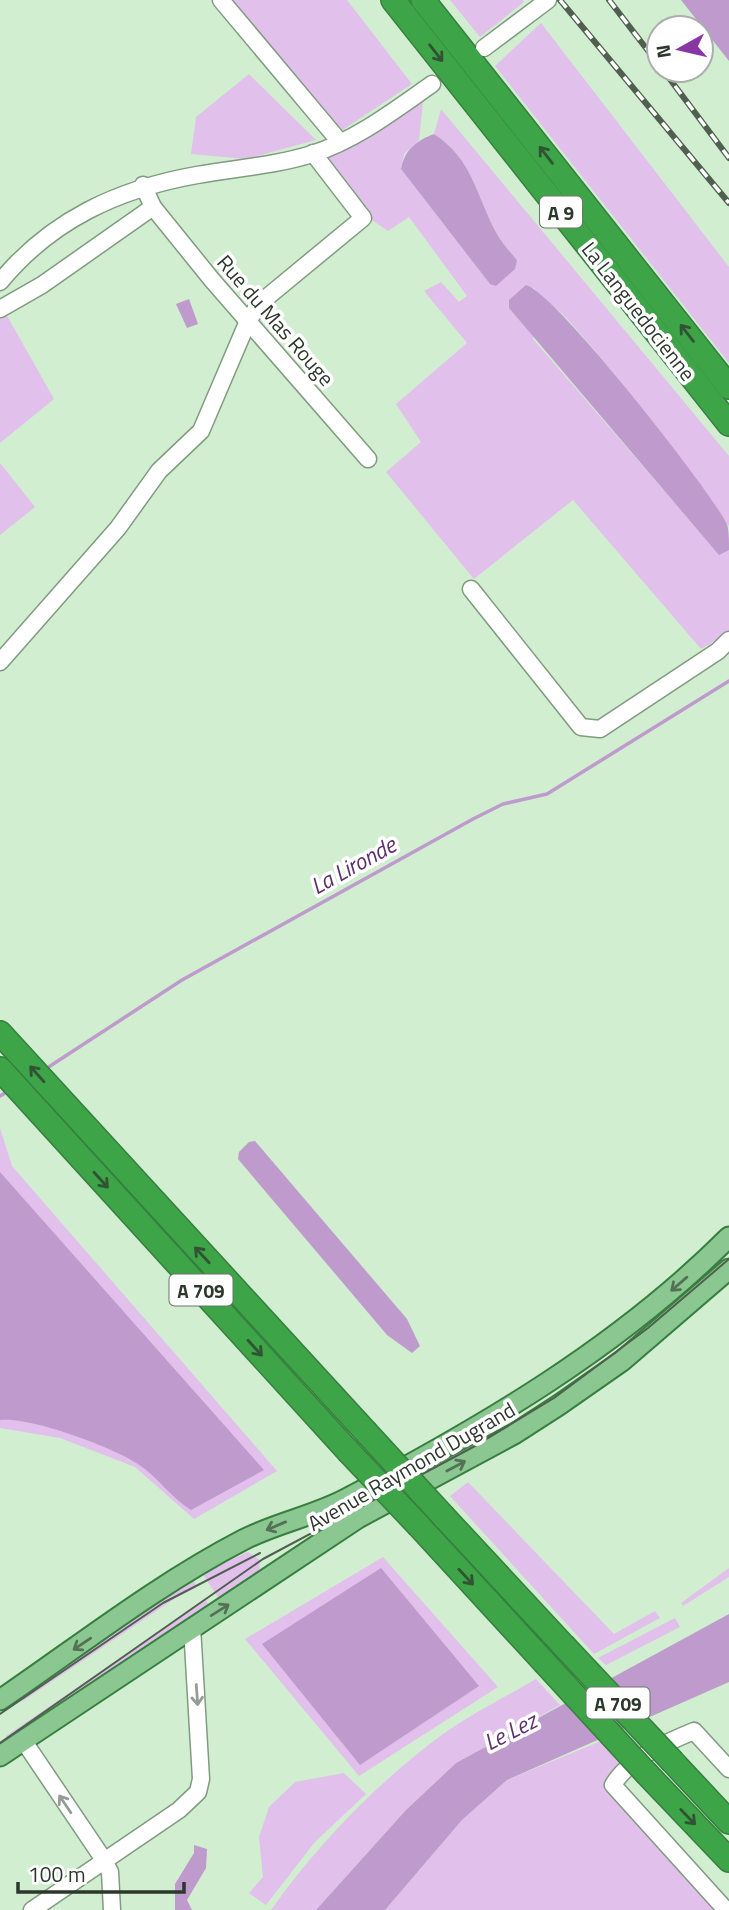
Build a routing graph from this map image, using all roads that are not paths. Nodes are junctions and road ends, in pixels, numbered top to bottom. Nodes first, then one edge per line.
1 (221, 0) edge
2 (393, 0) edge
3 (423, 0) edge
4 (548, 0) edge
5 (484, 48) dead end
6 (432, 84) dead end
7 (340, 142) junction
8 (313, 153) junction
9 (143, 186) junction
10 (153, 207) junction
11 (0, 282) edge
12 (0, 309) edge
13 (248, 321) junction
14 (729, 387) edge
15 (729, 424) edge
16 (368, 459) dead end
17 (471, 589) dead end
18 (729, 640) edge
19 (0, 662) edge
20 (0, 1033) edge
21 (0, 1069) edge
22 (729, 1237) edge
23 (729, 1269) edge
24 (192, 1627) junction
25 (0, 1700) edge
26 (23, 1740) junction
27 (0, 1756) edge
28 (729, 1769) edge
29 (729, 1822) edge
30 (104, 1860) junction
31 (729, 1860) edge
32 (32, 1910) edge
33 (112, 1910) edge
34 (726, 1910) edge

1 - 7 street
2 -> 15 highway, La Languedocienne / A 9
14 -> 3 highway, La Languedocienne / A 9
4 - 5 street
6 - 7 street
7 - 8 street
8 - 9 street
8 - 13 street
9 - 10 street, Rue du Mas Rouge
9 - 11 street
10 - 12 street
10 - 13 street, Rue du Mas Rouge
13 - 16 street, Rue du Mas Rouge
13 - 19 street
17 - 18 street
29 -> 20 highway, A 709, bridge
21 -> 31 highway, A 709, bridge
22 -> 25 main road, Avenue Raymond Dugrand
24 -> 23 main road, Avenue Raymond Dugrand
24 - 26 main road, Avenue Raymond Dugrand
24 -> 30 street
26 - 27 main road, Avenue Raymond Dugrand
30 -> 26 street
28 - 34 street
30 - 32 street
30 - 33 street

